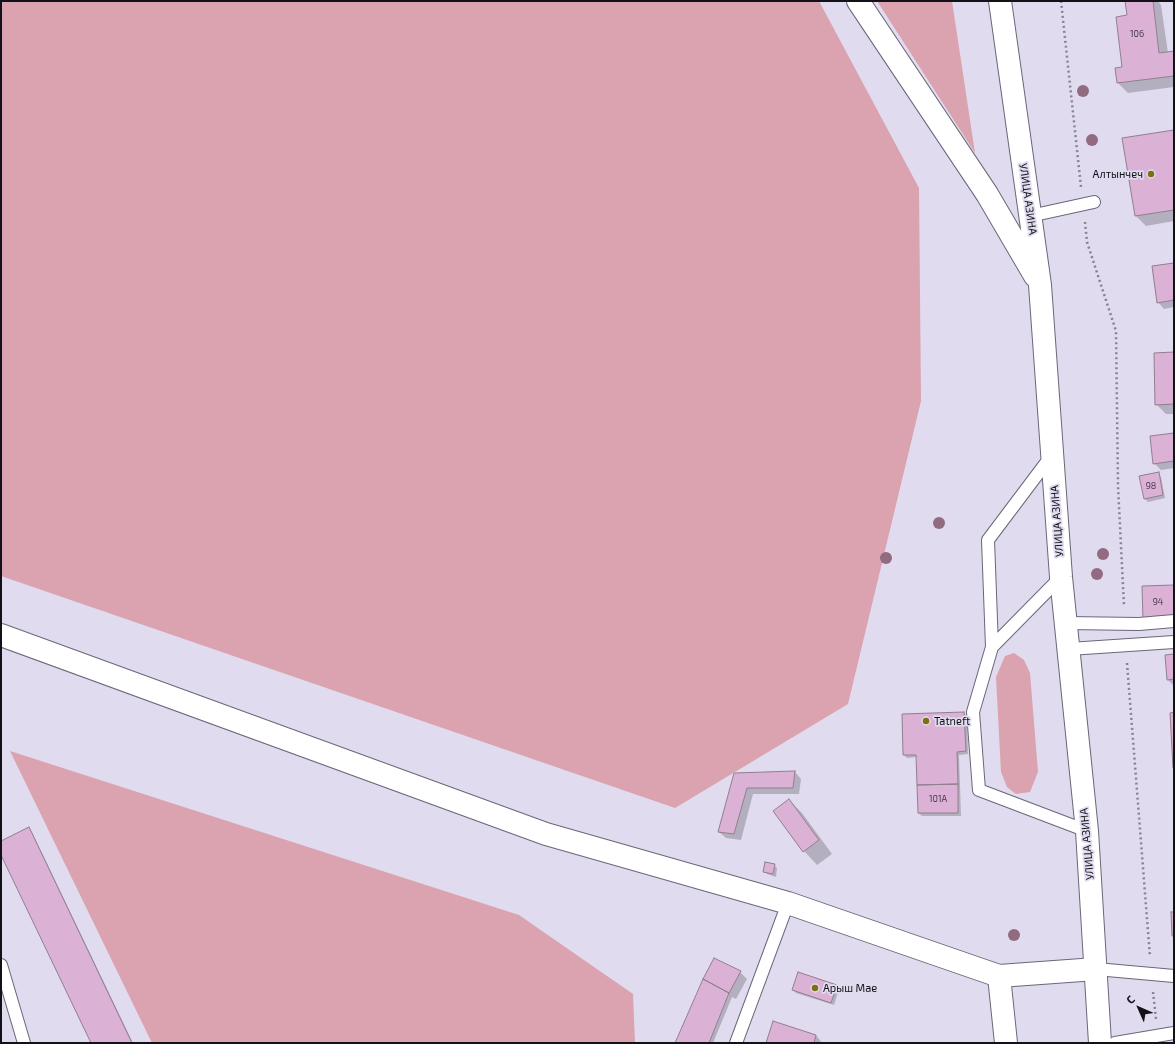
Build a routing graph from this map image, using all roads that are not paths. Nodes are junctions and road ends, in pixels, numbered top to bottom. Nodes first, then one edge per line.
1 (858, 1) edge
2 (1000, 1) edge
3 (1088, 204) road end
4 (1030, 216) junction
5 (1040, 284) junction
6 (1053, 454) junction
7 (1061, 577) junction
8 (1174, 621) edge
9 (1066, 623) junction
10 (1, 635) edge
11 (1174, 642) edge
12 (992, 647) junction
13 (1069, 649) junction
14 (1087, 831) junction
15 (788, 903) junction
16 (1, 964) edge
17 (1096, 969) junction
18 (998, 976) junction
19 (1174, 976) edge
20 (1174, 1033) edge
21 (24, 1043) edge
22 (736, 1043) edge
23 (1006, 1043) edge
24 (1100, 1043) edge
25 (1115, 1043) edge

1 - 5 main road
2 - 4 main road, УЛИЦА АЗИНА
3 - 4 lane
4 - 5 main road, УЛИЦА АЗИНА
5 - 6 main road, УЛИЦА АЗИНА
6 - 7 main road, УЛИЦА АЗИНА
6 - 12 lane
7 - 9 main road, УЛИЦА АЗИНА
7 - 12 lane
8 - 9 lane
9 - 13 main road, УЛИЦА АЗИНА
10 - 15 main road
11 - 13 lane
12 - 14 lane
13 - 14 main road, УЛИЦА АЗИНА
14 - 17 main road, УЛИЦА АЗИНА
15 - 18 main road
15 - 22 lane
16 - 21 lane
17 - 18 main road
17 - 19 lane
17 - 24 main road, УЛИЦА АЗИНА
18 - 23 main road
20 - 25 lane

